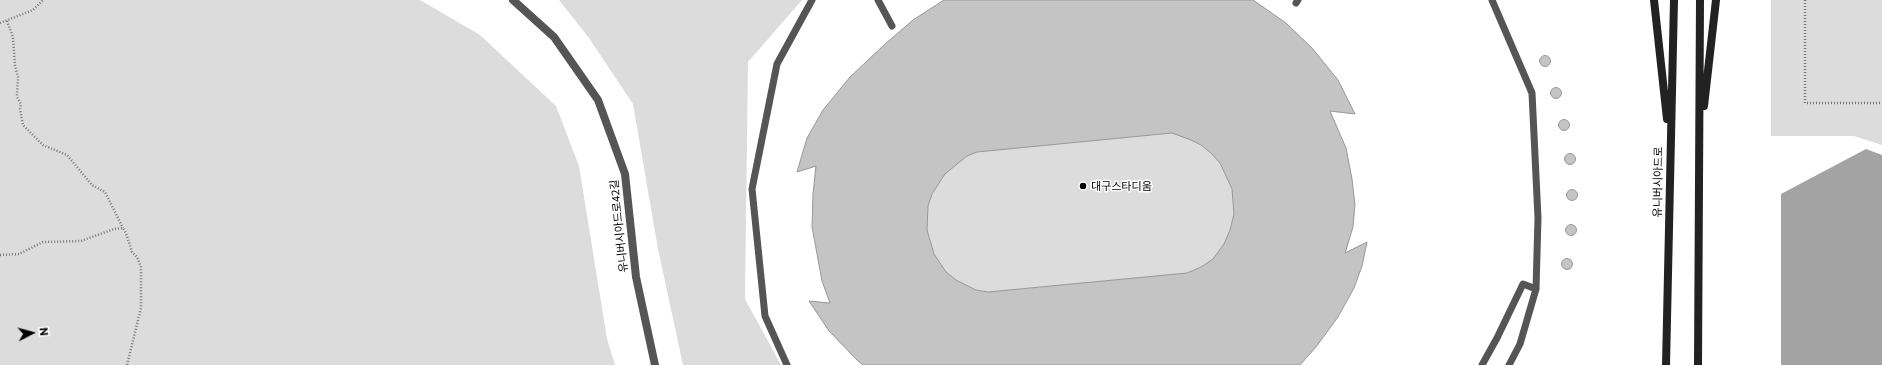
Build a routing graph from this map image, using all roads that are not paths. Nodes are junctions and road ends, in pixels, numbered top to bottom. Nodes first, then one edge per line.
1 (513, 0) edge
2 (812, 0) edge
3 (878, 0) edge
4 (1492, 0) edge
5 (1654, 0) edge
6 (1674, 0) edge
7 (1700, 0) edge
8 (1716, 0) edge
9 (892, 26) dead end
10 (1670, 143) junction
11 (1699, 147) junction
12 (1536, 289) junction
13 (655, 365) edge
14 (788, 365) edge
15 (1482, 365) edge
16 (1509, 365) edge
17 (1666, 365) edge
18 (1698, 365) edge

1 - 13 street, 유니버시아드로42길
2 - 14 lane
3 - 9 lane
4 - 12 lane
5 - 10 main road
6 - 10 main road, 유니버시아드로
7 - 11 main road
8 - 11 main road
10 - 17 main road, 유니버시아드로
11 - 18 main road
12 - 15 lane
12 - 16 lane

